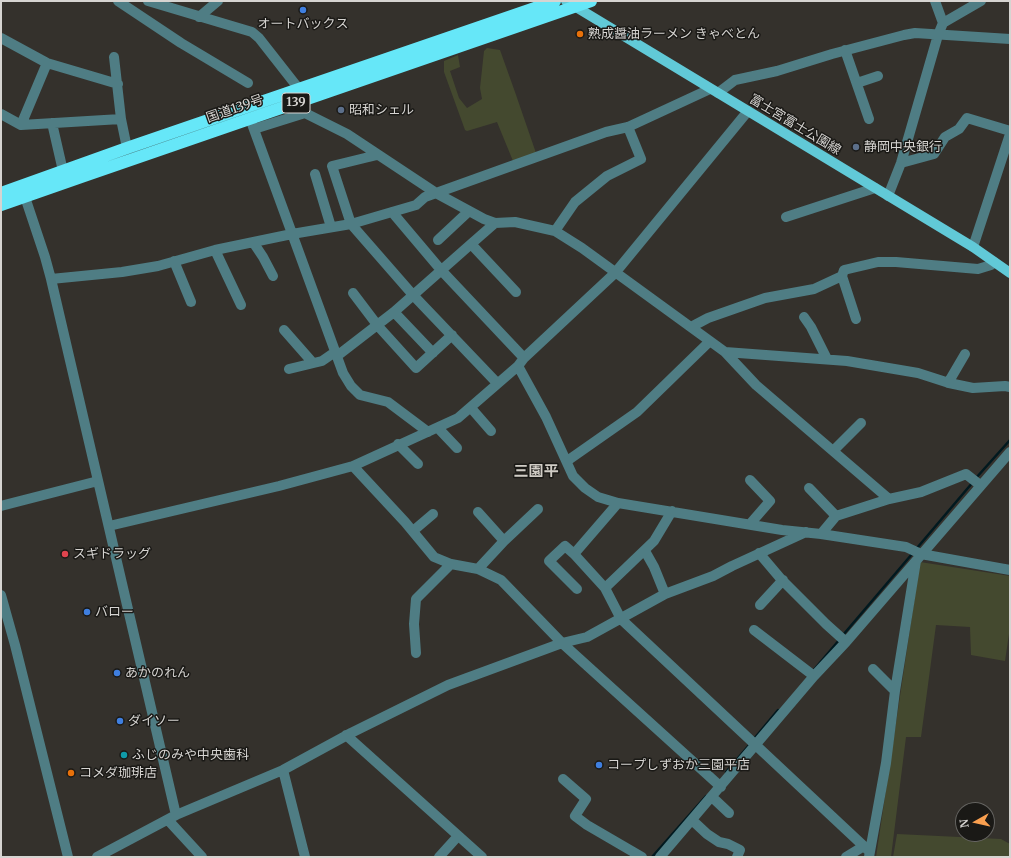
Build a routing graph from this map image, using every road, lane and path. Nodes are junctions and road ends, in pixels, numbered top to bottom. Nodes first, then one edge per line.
1 (118, 1) edge
2 (148, 1) edge
3 (218, 1) edge
4 (555, 1) edge
5 (591, 1) edge
6 (935, 1) edge
7 (979, 2) edge
8 (571, 4) edge
9 (199, 17) junction
10 (942, 23) junction
11 (938, 35) junction
12 (1, 38) edge
13 (1010, 39) edge
14 (845, 50) junction
15 (114, 57) dead end
16 (47, 63) junction
17 (878, 76) dead end
18 (248, 83) dead end
19 (856, 83) junction
20 (118, 84) junction
21 (298, 89) junction
22 (714, 91) junction
23 (748, 111) junction
24 (1, 114) edge
25 (121, 119) junction
26 (869, 119) dead end
27 (52, 123) junction
28 (252, 124) junction
29 (20, 125) junction
30 (628, 126) junction
31 (1010, 131) edge
32 (1010, 134) edge
33 (127, 148) junction
34 (377, 155) junction
35 (901, 163) junction
36 (63, 171) junction
37 (315, 174) dead end
38 (875, 188) junction
39 (1, 193) edge
40 (436, 193) junction
41 (888, 196) junction
42 (24, 197) junction
43 (1, 205) edge
44 (469, 211) junction
45 (392, 212) junction
46 (786, 217) dead end
47 (495, 223) junction
48 (350, 224) junction
49 (331, 227) junction
50 (555, 231) junction
51 (292, 234) junction
52 (438, 240) dead end
53 (253, 242) junction
54 (471, 244) junction
55 (973, 247) junction
56 (215, 250) junction
57 (174, 261) junction
58 (994, 262) junction
59 (441, 270) junction
60 (615, 273) junction
61 (1010, 273) edge
62 (273, 276) dead end
63 (842, 276) junction
64 (51, 279) junction
65 (516, 292) dead end
66 (353, 293) dead end
67 (413, 295) junction
68 (191, 302) dead end
69 (241, 305) dead end
70 (394, 312) junction
71 (804, 318) dead end
72 (856, 318) dead end
73 (378, 326) junction
74 (691, 327) junction
75 (284, 330) dead end
76 (452, 335) junction
77 (710, 341) junction
78 (725, 352) junction
79 (433, 353) junction
80 (336, 354) junction
81 (965, 354) dead end
82 (827, 359) junction
83 (521, 362) junction
84 (313, 363) junction
85 (289, 369) dead end
86 (497, 383) junction
87 (948, 383) junction
88 (1010, 387) edge
89 (471, 408) junction
90 (861, 423) dead end
91 (438, 428) junction
92 (491, 431) dead end
93 (428, 432) junction
94 (398, 444) junction
95 (457, 448) dead end
96 (833, 451) junction
97 (1010, 452) edge
98 (567, 461) junction
99 (1010, 461) edge
100 (418, 464) dead end
101 (1000, 464) junction
102 (353, 466) junction
103 (98, 480) junction
104 (750, 480) dead end
105 (976, 482) junction
106 (809, 488) dead end
107 (889, 500) junction
108 (618, 503) junction
109 (1, 506) edge
110 (538, 509) dead end
111 (672, 511) junction
112 (478, 512) dead end
113 (433, 514) dead end
114 (836, 516) junction
115 (750, 524) junction
116 (109, 526) junction
117 (413, 531) junction
118 (806, 532) junction
119 (821, 534) junction
120 (504, 541) junction
121 (645, 551) junction
122 (759, 553) junction
123 (574, 554) junction
124 (916, 554) junction
125 (451, 564) junction
126 (478, 569) junction
127 (1010, 570) edge
128 (783, 580) junction
129 (605, 588) junction
130 (577, 589) dead end
131 (665, 594) junction
132 (1, 595) edge
133 (760, 605) dead end
134 (621, 619) junction
135 (754, 630) dead end
136 (843, 639) junction
137 (562, 643) junction
138 (416, 653) dead end
139 (873, 670) dead end
140 (812, 674) junction
141 (895, 691) junction
142 (346, 735) junction
143 (752, 743) junction
144 (283, 770) junction
145 (563, 779) dead end
146 (718, 784) junction
147 (712, 797) junction
148 (729, 813) dead end
149 (172, 818) junction
150 (692, 820) junction
151 (458, 836) junction
152 (867, 852) edge
153 (68, 857) edge
154 (97, 857) edge
155 (202, 857) edge
156 (305, 857) edge
157 (440, 857) edge
158 (482, 857) edge
159 (642, 857) edge
160 (660, 857) edge
161 (737, 857) edge
162 (846, 857) edge

1 - 18 street
2 - 9 street
3 - 9 street
4 - 21 highway, 国道139号 / 139
5 - 8 highway, 国道139号 / 139
6 - 10 street
7 - 10 street
8 - 22 main road, 富士宮富士公園線
8 - 28 highway, 国道139号 / 139
9 - 21 street
10 - 11 street
11 - 13 street
11 - 14 street
11 - 35 street
12 - 16 street
14 - 19 street
14 - 22 street
15 - 20 street
16 - 20 street
16 - 29 street
17 - 19 street
19 - 26 street
20 - 25 street
21 - 33 highway, 国道139号 / 139
22 - 23 main road, 富士宮富士公園線
22 - 30 street
23 - 38 main road, 富士宮富士公園線
23 - 60 street
24 - 29 street
25 - 27 street
25 - 33 street
27 - 29 street
27 - 36 street
28 - 34 street
28 - 42 highway, 国道139号 / 139
28 - 51 street
30 - 40 street
30 - 50 street
31 - 35 street
32 - 55 street
33 - 36 highway, 国道139号 / 139
34 - 40 street
34 - 48 street
35 - 41 street
36 - 39 highway, 国道139号 / 139
37 - 49 street
38 - 41 main road, 富士宮富士公園線
38 - 46 street
40 - 44 street
40 - 45 street
41 - 55 main road, 富士宮富士公園線
42 - 43 highway, 国道139号 / 139
42 - 64 street
44 - 47 street
44 - 52 street
45 - 48 street
45 - 59 street
47 - 50 street
47 - 54 street
48 - 49 street
48 - 67 street
49 - 51 street
50 - 60 street
51 - 53 street
51 - 80 street
53 - 56 street
53 - 62 street
54 - 59 street
54 - 65 street
55 - 58 main road, 富士宮富士公園線
56 - 57 street
56 - 69 street
57 - 64 street
57 - 68 street
58 - 61 main road, 富士宮富士公園線
58 - 63 street
59 - 67 street
59 - 83 street
60 - 74 street
60 - 83 street
63 - 72 street
63 - 74 street
64 - 103 street
66 - 73 street
67 - 70 street
67 - 76 street
70 - 73 street
70 - 79 street
71 - 82 street
73 - 79 street
73 - 80 street
74 - 77 street
75 - 84 street
76 - 79 street
76 - 86 street
77 - 78 street
77 - 98 street
78 - 82 street
78 - 96 street
80 - 84 street
80 - 93 street
81 - 87 street
82 - 87 street
83 - 86 street
83 - 98 street
84 - 85 street
86 - 89 street
87 - 88 street
89 - 91 street
89 - 92 street
90 - 96 street
91 - 93 street
91 - 95 street
93 - 94 street
94 - 100 street
94 - 102 street
96 - 107 street
97 - 101 street
98 - 108 street
99 - 101 street
101 - 105 street
102 - 116 street
102 - 117 street
103 - 109 street
103 - 116 street
104 - 115 street
105 - 107 street
105 - 124 street
106 - 114 street
107 - 114 street
108 - 111 street
108 - 123 street
110 - 120 street
111 - 115 street
111 - 121 street
112 - 120 street
113 - 117 street
114 - 119 street
115 - 118 street
116 - 149 street
117 - 125 street
118 - 119 street
118 - 122 street
119 - 124 street
120 - 126 street
121 - 129 street
121 - 131 street
122 - 128 street
122 - 131 street
123 - 129 street
123 - 130 street
124 - 127 street
124 - 136 street
124 - 141 street
125 - 126 street
125 - 138 street
126 - 137 street
128 - 133 street
128 - 136 street
129 - 134 street
131 - 134 street
132 - 153 street
134 - 137 street
134 - 143 street
135 - 140 street
136 - 140 street
137 - 142 street
137 - 146 street
139 - 141 street
140 - 143 street
141 - 152 street
142 - 144 street
142 - 151 street
143 - 146 street
143 - 152 street
144 - 149 street
144 - 156 street
145 - 159 street
146 - 147 street
147 - 148 street
147 - 150 street
149 - 154 street
149 - 155 street
150 - 160 street
150 - 161 street
151 - 157 street
151 - 158 street
152 - 162 street

